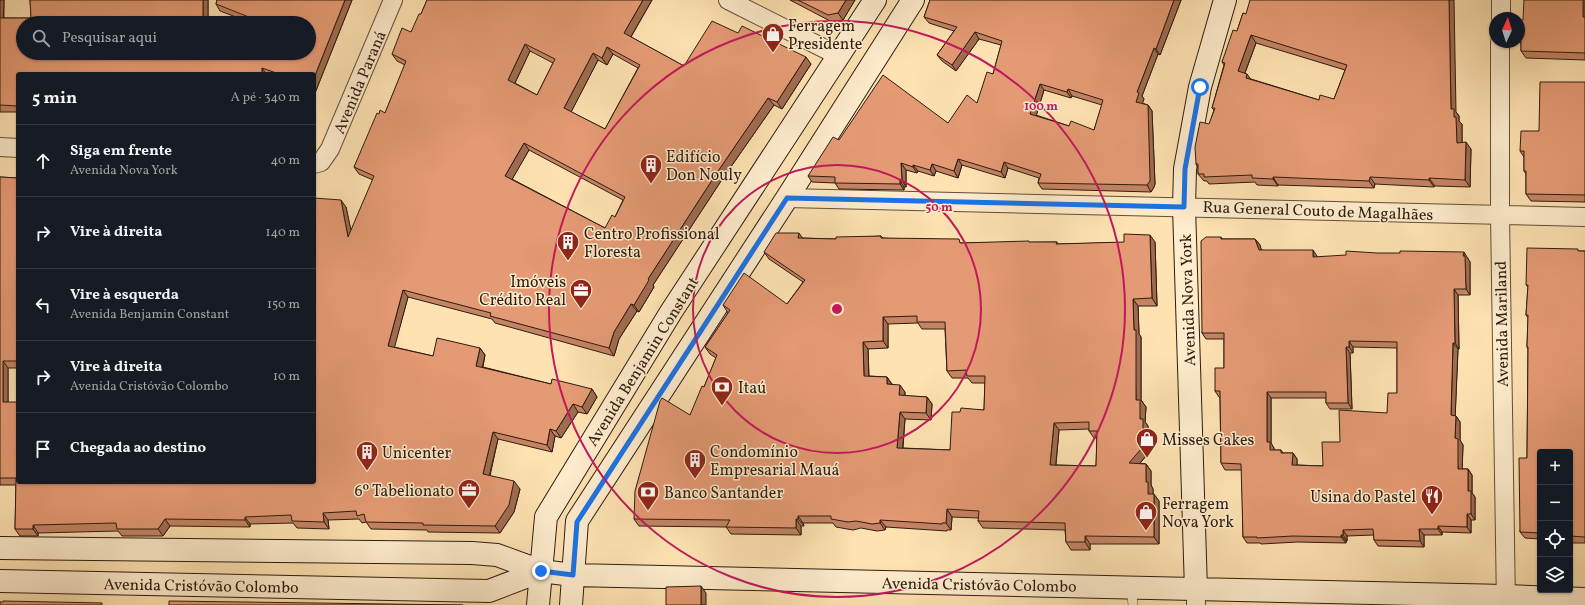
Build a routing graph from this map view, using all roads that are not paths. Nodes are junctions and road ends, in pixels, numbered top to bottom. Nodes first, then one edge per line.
1 (393, 0) edge
2 (728, 0) edge
3 (875, 0) edge
4 (913, 0) edge
5 (1225, 0) edge
6 (1501, 0) edge
7 (1501, 12) edge
8 (1500, 48) edge
9 (839, 56) junction
10 (0, 146) edge
11 (16, 148) edge
12 (318, 163) edge
13 (787, 198) junction
14 (1184, 207) junction
15 (1500, 215) junction
16 (1585, 217) edge
17 (0, 548) edge
18 (541, 571) junction
19 (573, 575) junction
20 (0, 581) edge
21 (1132, 596) edge
22 (1196, 597) edge
23 (1585, 599) edge
24 (1506, 601) edge
25 (538, 605) edge
26 (571, 605) edge

1 - 12 street, Avenida Paraná
2 - 9 street
3 - 9 main road, Avenida Benjamin Constant
4 - 13 main road, Avenida Benjamin Constant
5 - 14 main road, Avenida Nova York
6 - 7 street
8 - 15 street, Avenida Mariland
9 - 18 main road, Avenida Benjamin Constant
10 - 11 street
13 - 14 street, Rua General Couto de Magalhães
13 - 19 main road, Avenida Benjamin Constant
14 - 15 street, Rua General Couto de Magalhães
14 - 22 main road, Avenida Nova York
15 - 16 street, Rua General Couto de Magalhães
15 - 24 street, Avenida Mariland
17 - 18 main road, Avenida Cristóvão Colombo
18 - 19 main road, Avenida Cristóvão Colombo
18 - 20 main road, Avenida Cristóvão Colombo
18 - 25 main road, Avenida Benjamin Constant
19 - 21 main road, Avenida Cristóvão Colombo
19 - 26 main road, Avenida Benjamin Constant
21 - 22 main road, Avenida Cristóvão Colombo
22 - 24 main road, Avenida Cristóvão Colombo
23 - 24 main road, Avenida Cristóvão Colombo

